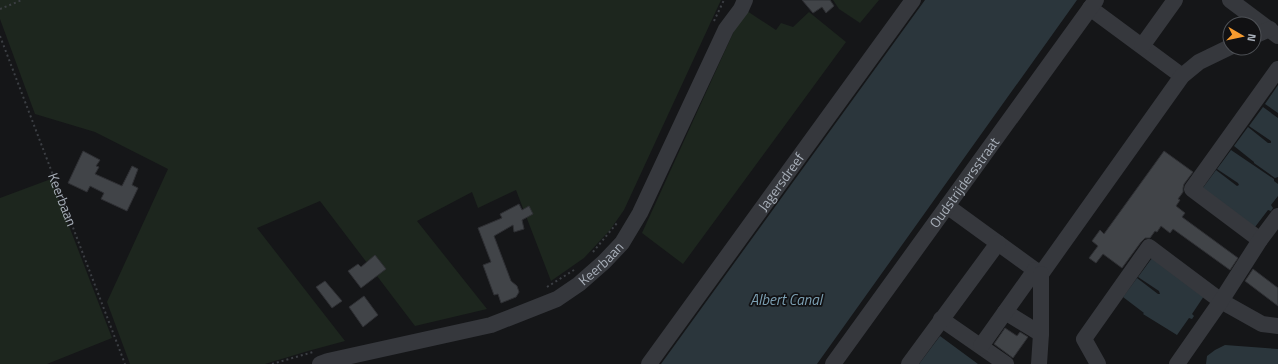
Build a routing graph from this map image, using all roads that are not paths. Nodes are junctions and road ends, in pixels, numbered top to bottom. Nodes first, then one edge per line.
1 (745, 0) edge
2 (913, 0) edge
3 (1175, 0) edge
4 (1230, 0) edge
5 (1093, 4) edge
6 (1274, 33) edge
7 (1262, 35) edge
8 (1142, 46) junction
9 (1222, 51) edge
10 (1278, 69) edge
11 (1182, 76) junction
12 (947, 206) junction
13 (1278, 216) edge
14 (1260, 240) junction
15 (998, 243) junction
16 (1038, 272) junction
17 (1221, 300) junction
18 (1005, 312) junction
19 (941, 319) junction
20 (1278, 326) edge
21 (1041, 334) junction
22 (981, 346) junction
23 (320, 357) edge
24 (649, 364) edge
25 (833, 364) edge
26 (909, 364) edge
27 (1006, 364) edge
28 (1039, 364) edge
29 (1098, 364) edge
30 (1177, 364) edge

1 - 23 street, Keerbaan
2 - 24 street, Jagersdreef
3 - 8 street
4 - 6 street
5 - 8 street
5 - 12 street, Oudstrijdersstraat
6 - 7 street
8 - 11 street
9 - 11 street
10 - 14 street
11 - 16 street
12 - 15 street
12 - 25 street, Oudstrijdersstraat
13 - 14 street
14 - 17 street
15 - 16 street
15 - 19 street
16 - 18 street
16 - 21 street
17 - 20 street
17 - 29 street
17 - 30 street
18 - 21 street
18 - 22 street
19 - 22 street
19 - 26 street
21 - 28 street
22 - 27 street

